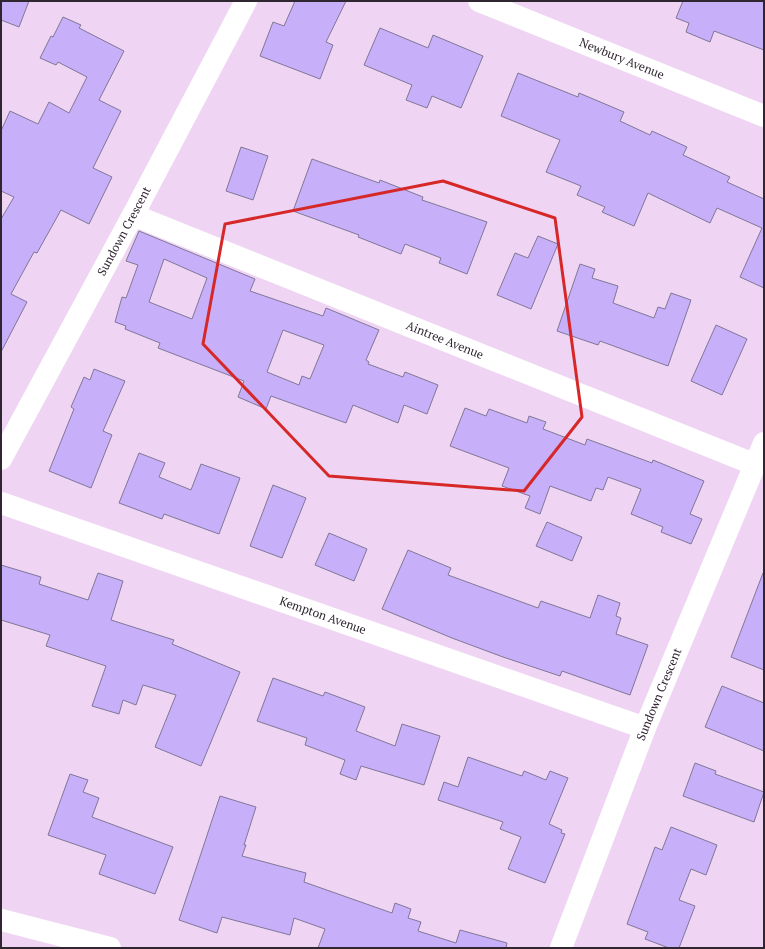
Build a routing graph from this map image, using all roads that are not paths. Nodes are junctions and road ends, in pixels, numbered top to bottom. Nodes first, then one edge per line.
1 (246, 1) edge
2 (479, 1) edge
3 (764, 116) edge
4 (133, 215) junction
5 (764, 444) edge
6 (1, 459) edge
7 (756, 465) junction
8 (1, 503) edge
9 (644, 728) junction
10 (1, 920) edge
11 (110, 948) edge
12 (561, 948) edge

1 - 4 street, Sundown Crescent
2 - 3 street, Newbury Avenue
4 - 6 street, Sundown Crescent
4 - 7 street, Aintree Avenue
5 - 7 street, Sundown Crescent
7 - 9 street, Sundown Crescent
8 - 9 street, Kempton Avenue
9 - 12 street, Sundown Crescent
10 - 11 street

